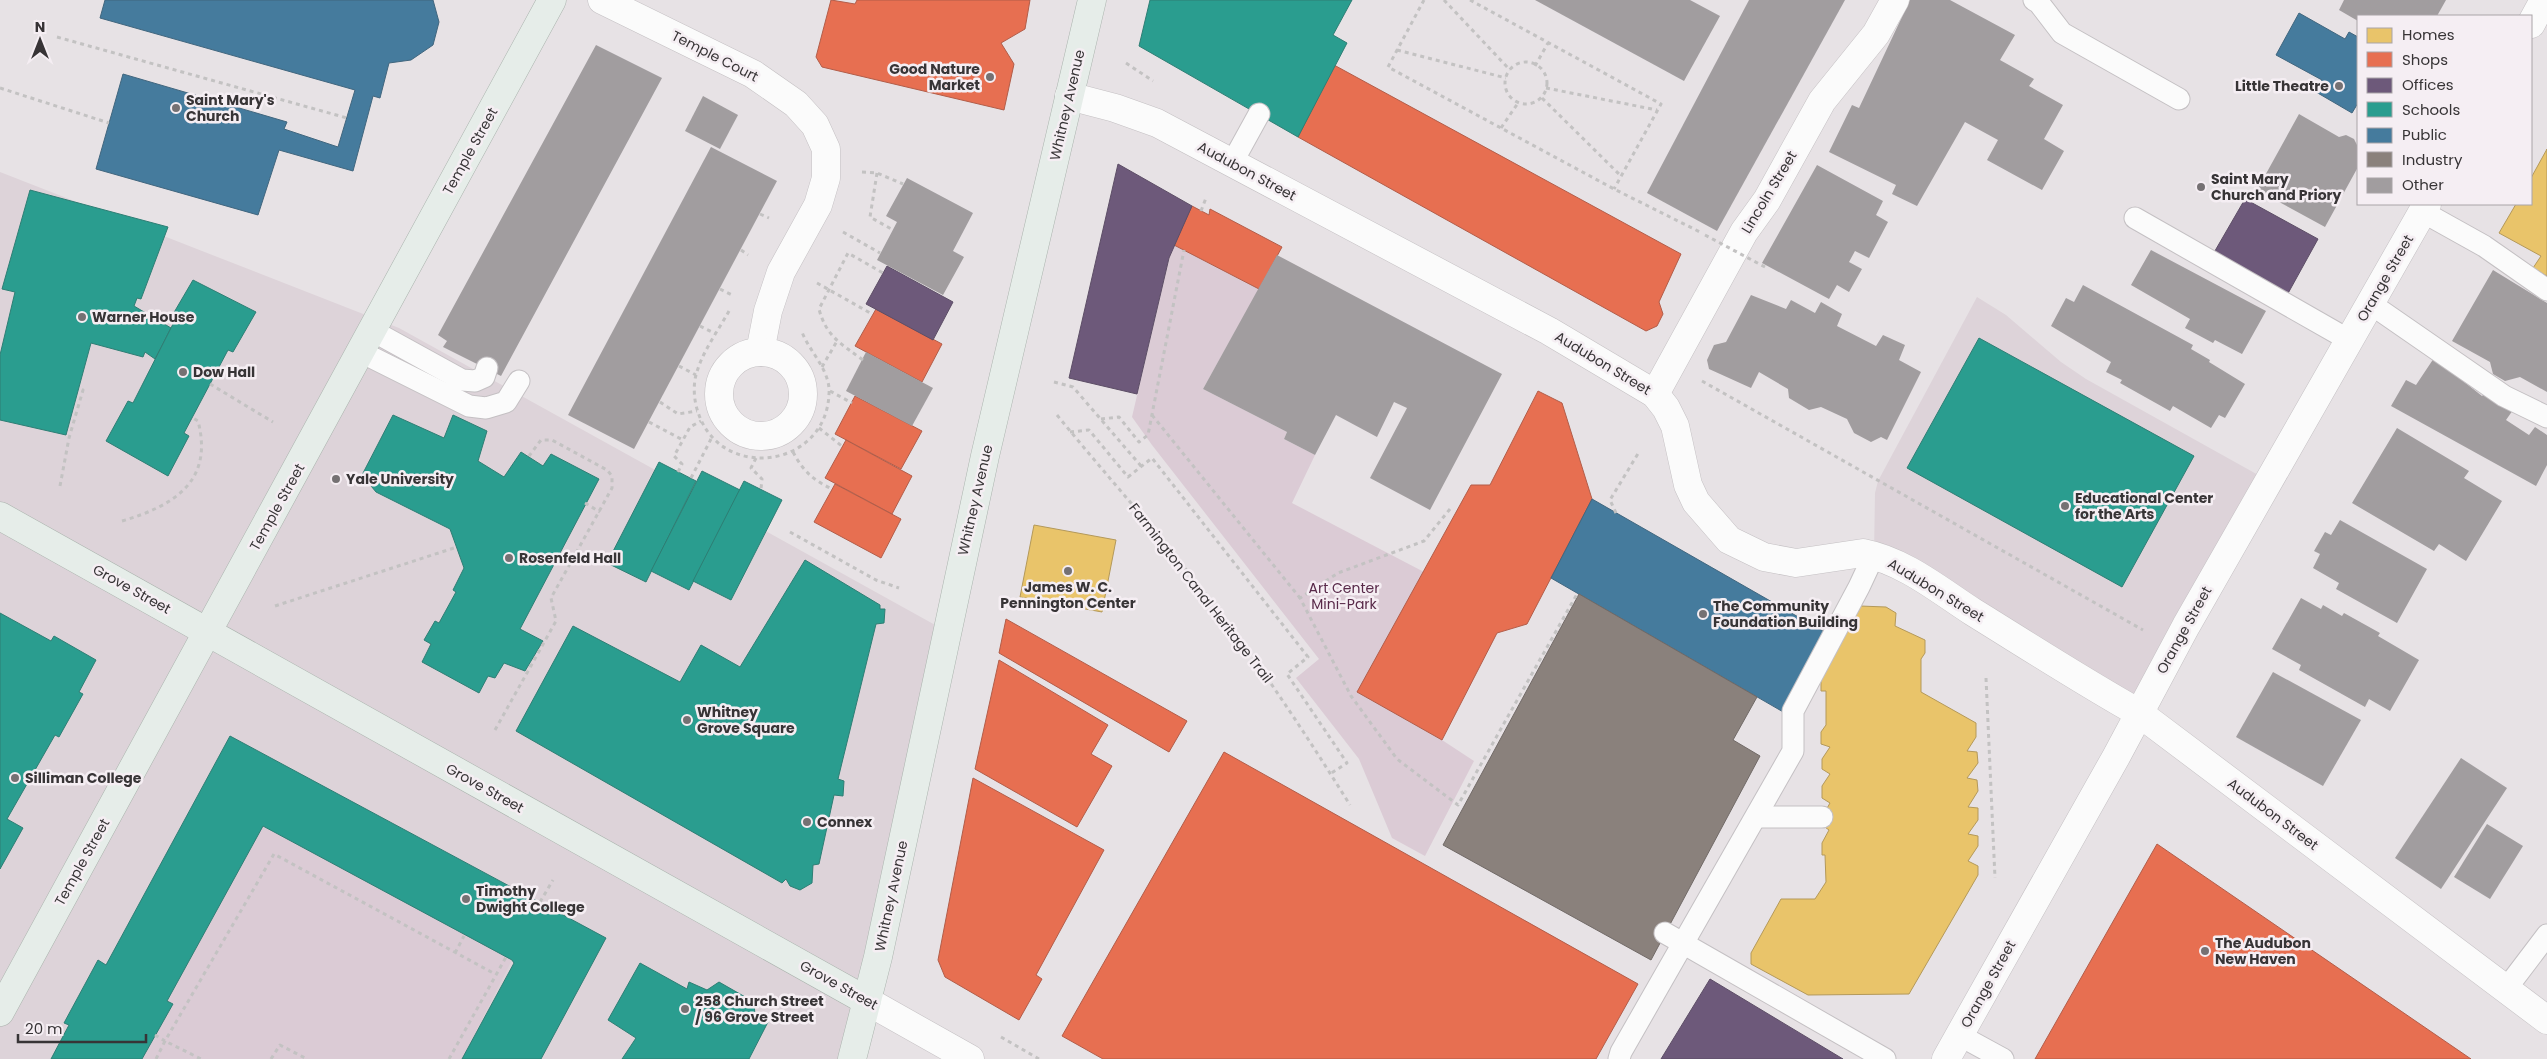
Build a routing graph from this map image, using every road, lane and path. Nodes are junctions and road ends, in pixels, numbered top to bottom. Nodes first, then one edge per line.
1 (552, 0) edge
2 (602, 0) edge
3 (1092, 0) edge
4 (1424, 0) edge
5 (1444, 0) edge
6 (1470, 0) edge
7 (1895, 0) edge
8 (2034, 0) edge
9 (2544, 0) edge
10 (2532, 22) edge
11 (57, 37) dead end
12 (1548, 42) junction
13 (1397, 50) junction
14 (1535, 66) junction
15 (1510, 70) junction
16 (1506, 78) junction
17 (0, 88) edge
18 (1546, 88) junction
19 (1069, 96) junction
20 (1542, 98) junction
21 (2179, 99) dead end
22 (1518, 103) junction
23 (1657, 110) junction
24 (1259, 114) dead end
25 (347, 118) dead end
26 (110, 123) dead end
27 (1501, 128) junction
28 (1232, 163) junction
29 (860, 172) dead end
30 (877, 173) junction
31 (1621, 176) junction
32 (903, 184) dead end
33 (1614, 189) junction
34 (1206, 198) dead end
35 (2425, 208) edge
36 (1201, 211) dead end
37 (2136, 218) dead end
38 (893, 230) dead end
39 (842, 231) dead end
40 (1184, 250) dead end
41 (880, 253) dead end
42 (1765, 267) dead end
43 (883, 272) dead end
44 (813, 281) dead end
45 (720, 289) dead end
46 (741, 290) dead end
47 (829, 290) junction
48 (2547, 290) edge
49 (2371, 304) junction
50 (732, 305) dead end
51 (872, 314) dead end
52 (700, 326) dead end
53 (801, 327) dead end
54 (716, 334) junction
55 (2349, 340) junction
56 (367, 341) junction
57 (837, 341) junction
58 (760, 352) dead end
59 (863, 360) dead end
60 (679, 366) dead end
61 (487, 368) dead end
62 (822, 368) junction
63 (696, 375) junction
64 (1696, 378) dead end
65 (519, 381) dead end
66 (1054, 382) dead end
67 (210, 384) dead end
68 (78, 389) dead end
69 (830, 391) junction
70 (1655, 394) junction
71 (660, 402) dead end
72 (852, 403) dead end
73 (698, 411) junction
74 (1056, 416) dead end
75 (1152, 416) junction
76 (2547, 417) edge
77 (193, 418) dead end
78 (1101, 419) junction
79 (701, 421) junction
80 (273, 422) dead end
81 (649, 422) dead end
82 (819, 428) junction
83 (1070, 432) junction
84 (711, 439) junction
85 (682, 440) junction
86 (843, 447) dead end
87 (793, 452) junction
88 (1639, 452) dead end
89 (529, 456) dead end
90 (756, 458) junction
91 (1141, 466) junction
92 (678, 472) dead end
93 (690, 478) dead end
94 (60, 486) dead end
95 (762, 489) dead end
96 (832, 489) dead end
97 (585, 503) dead end
98 (1450, 509) dead end
99 (600, 512) junction
100 (1616, 513) dead end
101 (0, 516) edge
102 (122, 521) dead end
103 (790, 532) dead end
104 (457, 547) dead end
105 (1874, 555) junction
106 (899, 588) dead end
107 (1577, 594) dead end
108 (1300, 598) junction
109 (275, 606) dead end
110 (2145, 631) dead end
111 (208, 633) junction
112 (1986, 678) dead end
113 (2139, 713) junction
114 (495, 730) dead end
115 (1330, 774) junction
116 (1350, 805) dead end
117 (1756, 817) junction
118 (1822, 817) dead end
119 (1995, 878) dead end
120 (553, 880) dead end
121 (540, 902) dead end
122 (464, 936) dead end
123 (2547, 936) edge
124 (1674, 938) junction
125 (455, 953) junction
126 (506, 957) dead end
127 (495, 974) junction
128 (2506, 989) junction
129 (867, 1001) junction
130 (0, 1012) edge
131 (2547, 1020) edge
132 (155, 1035) dead end
133 (1959, 1035) junction
134 (166, 1041) junction
135 (156, 1059) edge
136 (201, 1059) edge
137 (271, 1059) edge
138 (307, 1059) edge
139 (449, 1059) edge
140 (852, 1059) edge
141 (970, 1059) edge
142 (1619, 1059) edge
143 (1884, 1059) edge
144 (1946, 1059) edge
145 (2003, 1059) edge

1 - 56 main road, Temple Street
2 - 58 street, Temple Court
3 - 19 main road, Whitney Avenue
4 - 13 path
5 - 15 path
6 - 12 path
7 - 70 street, Lincoln Street
8 - 21 lane
9 - 10 street
11 - 25 path
12 - 14 path
12 - 23 path
13 - 16 path
13 - 27 path
14 - 15 path
14 - 18 path
15 - 16 path
16 - 22 path
17 - 26 path
18 - 20 path
18 - 23 path
19 - 28 street, Audubon Street
19 - 129 main road, Whitney Avenue
20 - 22 path
20 - 31 path
22 - 27 path
23 - 31 path
24 - 28 lane
27 - 33 path
28 - 70 street, Audubon Street
29 - 30 path
30 - 32 path
30 - 38 path
31 - 33 path
33 - 42 path, bridge
34 - 36 path
35 - 48 lane
35 - 49 street, Orange Street
37 - 55 lane
39 - 41 path
40 - 75 path
43 - 47 path
44 - 47 path
45 - 46 path
47 - 51 path
47 - 57 path
49 - 55 street, Orange Street
49 - 76 lane
50 - 54 path
52 - 54 path
53 - 62 path
54 - 63 path
55 - 113 street, Orange Street
56 - 61 lane
56 - 65 lane
56 - 111 main road, Temple Street
57 - 59 path
57 - 62 path
60 - 63 path
62 - 69 path
63 - 73 path
64 - 110 path
66 - 78 path
67 - 80 path
68 - 94 path
69 - 72 path
69 - 82 path
70 - 105 street, Audubon Street
71 - 73 path
73 - 79 path
74 - 83 path, Farmington Canal Heritage Trail
75 - 78 path
75 - 108 path
77 - 102 path
78 - 91 path
79 - 84 path
79 - 85 path
81 - 85 path
82 - 86 path
82 - 87 path
83 - 91 path
83 - 115 path, Farmington Canal Heritage Trail
84 - 90 path
84 - 93 path
85 - 92 path
87 - 90 path
87 - 96 path
88 - 100 path
89 - 99 path
90 - 95 path
91 - 115 path
97 - 99 path
98 - 108 path
99 - 114 path
101 - 111 main road, Grove Street
103 - 106 path
104 - 109 path
105 - 113 street, Audubon Street
105 - 117 lane
107 - 108 path
111 - 129 main road, Grove Street
111 - 130 main road, Temple Street
112 - 119 path
113 - 128 street, Audubon Street
113 - 133 street, Orange Street
115 - 116 path, Farmington Canal Heritage Trail
117 - 118 lane
117 - 124 lane
120 - 121 path
122 - 125 path
123 - 128 lane
124 - 142 lane
124 - 143 lane
125 - 127 path
125 - 134 path
126 - 127 path
127 - 139 path
128 - 131 street, Audubon Street
129 - 140 main road, Whitney Avenue
129 - 141 street, Grove Street
132 - 134 path
133 - 144 street, Orange Street
133 - 145 lane
134 - 135 path
134 - 136 path
137 - 138 path

